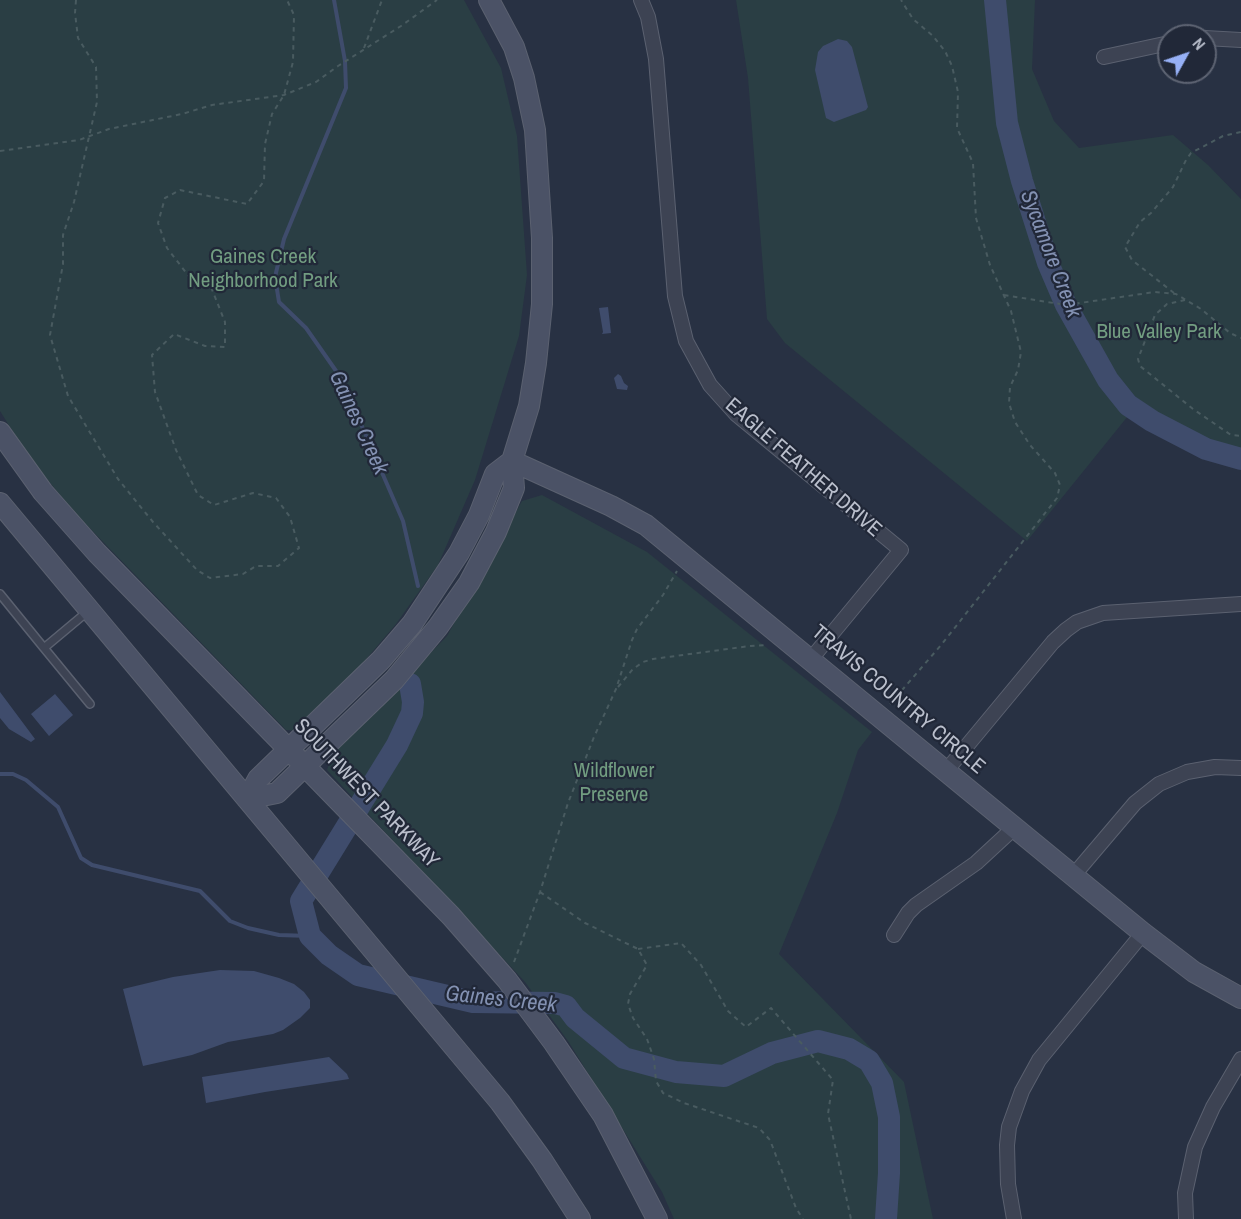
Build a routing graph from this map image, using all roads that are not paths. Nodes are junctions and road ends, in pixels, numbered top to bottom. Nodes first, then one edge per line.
1 (489, 0) edge
2 (641, 0) edge
3 (1217, 39) edge
4 (1241, 40) edge
5 (1157, 46) edge
6 (1104, 57) dead end
7 (0, 432) edge
8 (512, 461) junction
9 (2, 507) edge
10 (0, 594) edge
11 (1241, 604) edge
12 (89, 610) junction
13 (44, 648) junction
14 (811, 659) junction
15 (90, 704) dead end
16 (290, 749) junction
17 (306, 766) junction
18 (1241, 768) edge
19 (946, 771) junction
20 (247, 800) junction
21 (1015, 827) junction
22 (1073, 876) junction
23 (1143, 933) junction
24 (894, 935) dead end
25 (1241, 998) edge
26 (1241, 1059) edge
27 (580, 1219) edge
28 (657, 1219) edge
29 (1014, 1219) edge
30 (1186, 1219) edge

1 - 8 street
2 - 14 street, EAGLE FEATHER DRIVE
3 - 4 street
5 - 6 street
7 - 16 street, SOUTHWEST PARKWAY
8 - 14 street, TRAVIS COUNTRY CIRCLE
8 - 16 street
8 - 17 street
9 - 12 street
10 - 13 lane
11 - 19 street
12 - 13 lane
12 - 20 street
13 - 15 lane
14 - 19 street, TRAVIS COUNTRY CIRCLE
16 - 17 street, SOUTHWEST PARKWAY
16 - 20 street
17 - 20 street
17 - 28 street, SOUTHWEST PARKWAY
18 - 22 street
19 - 21 street, TRAVIS COUNTRY CIRCLE
20 - 27 street
21 - 22 street, TRAVIS COUNTRY CIRCLE
21 - 24 street
22 - 23 street, TRAVIS COUNTRY CIRCLE
23 - 25 street, TRAVIS COUNTRY CIRCLE
23 - 29 street
26 - 30 street

